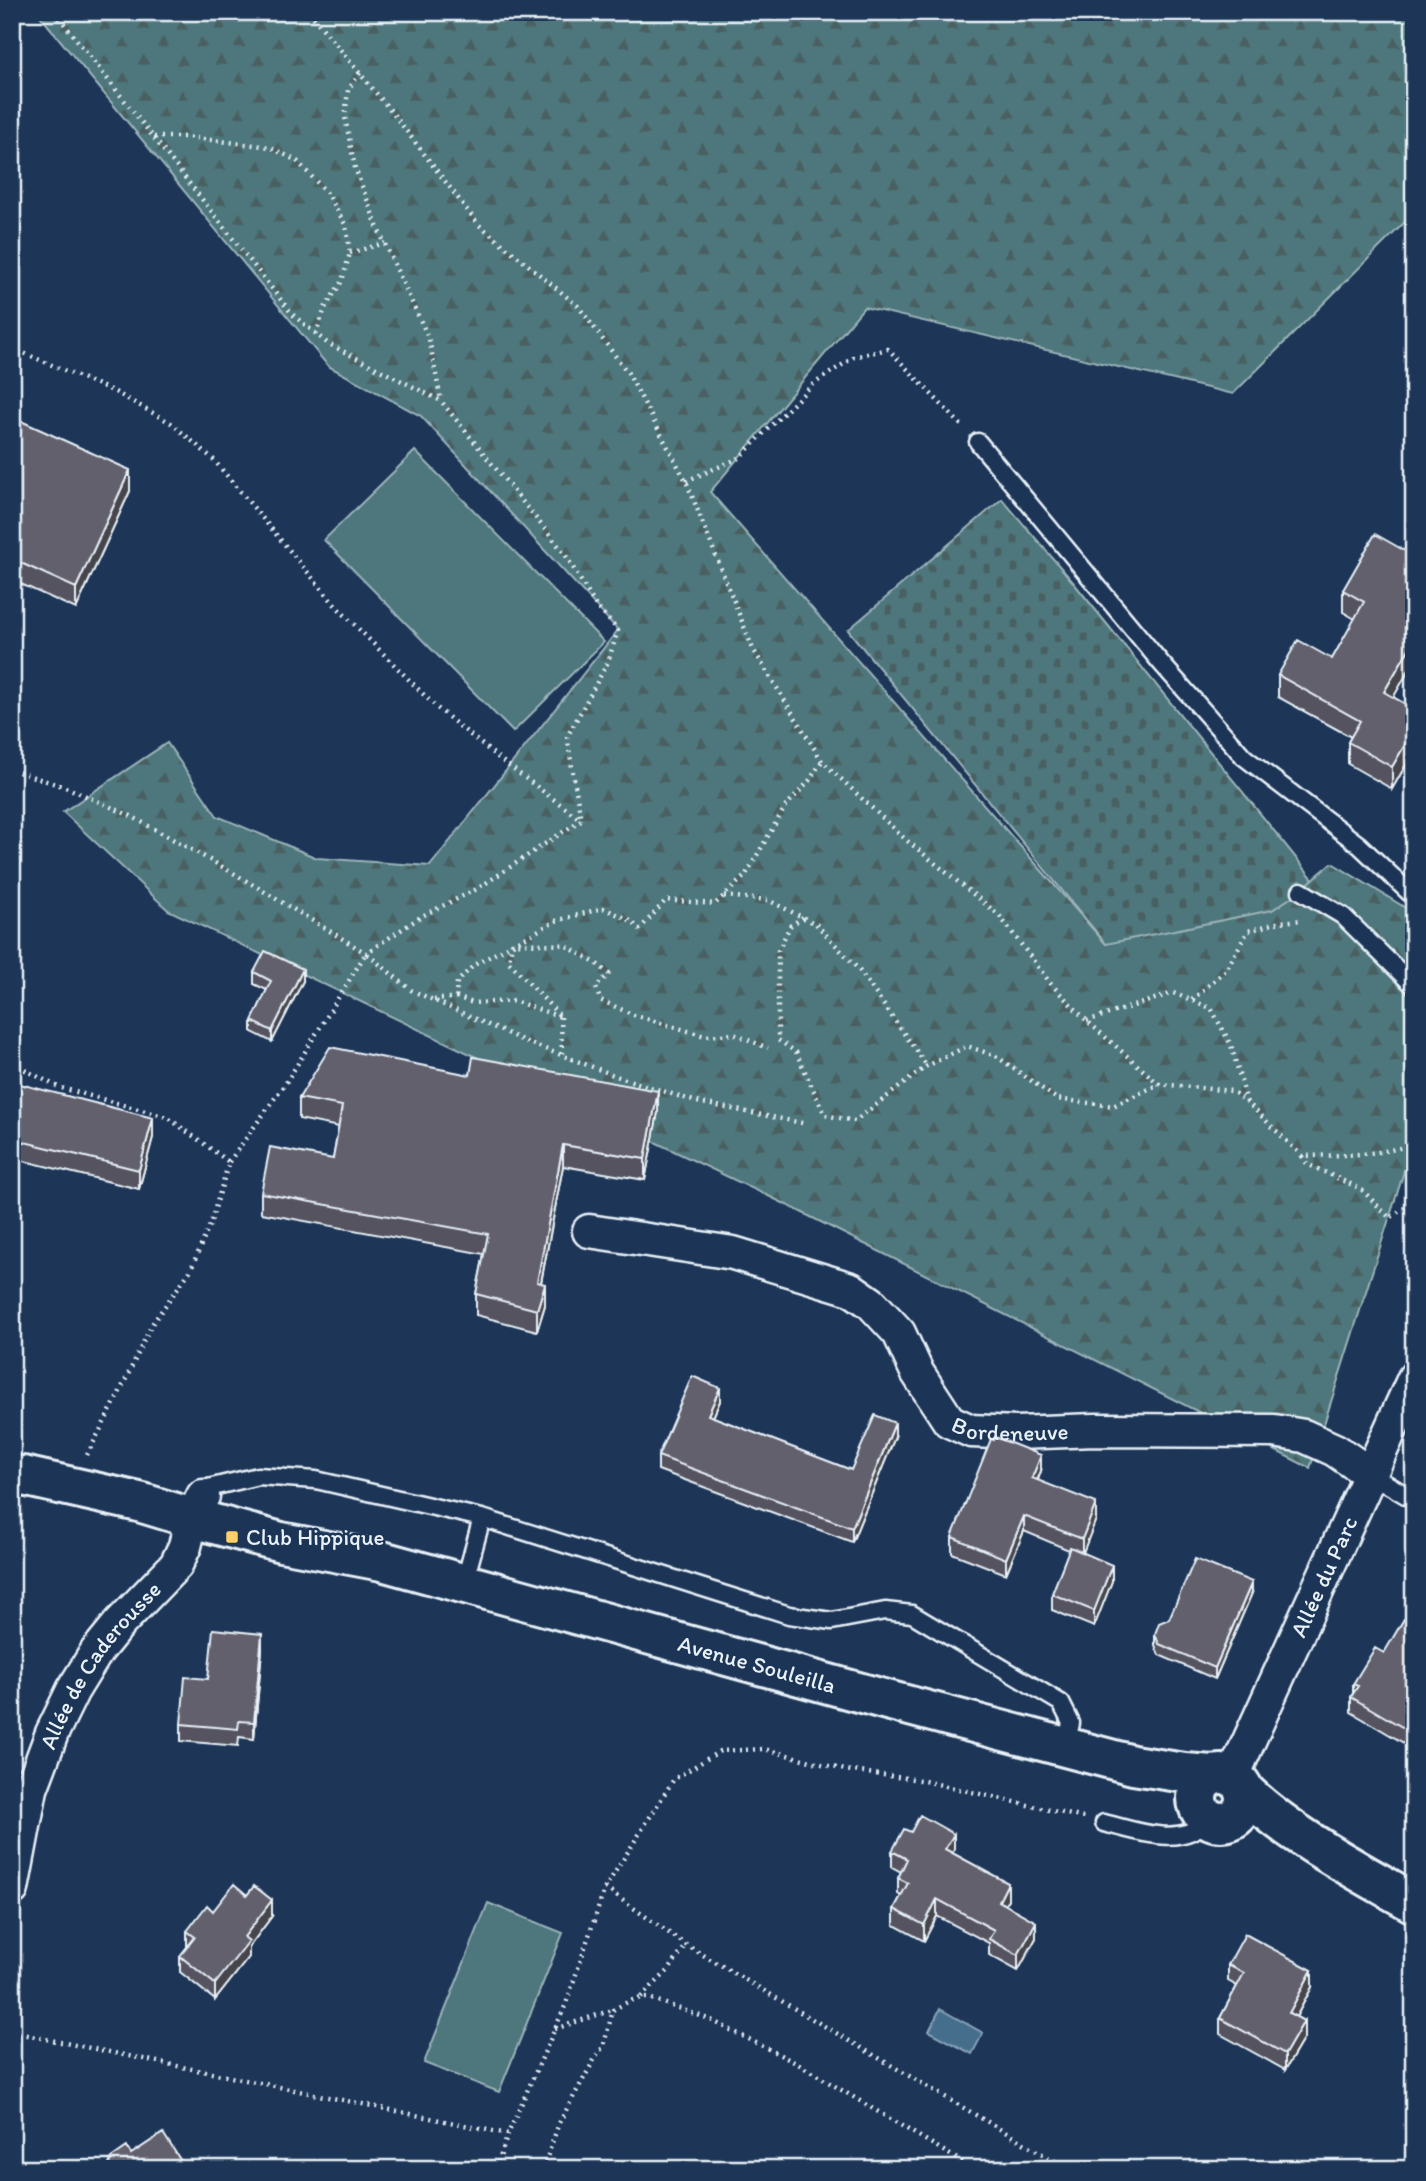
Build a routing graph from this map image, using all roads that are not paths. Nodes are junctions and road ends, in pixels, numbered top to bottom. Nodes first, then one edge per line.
1 (978, 442) road end
2 (1301, 891) dead end
3 (1414, 897) edge
4 (1414, 986) edge
5 (589, 1231) dead end
6 (1414, 1378) edge
7 (1370, 1474) junction
8 (18, 1476) edge
9 (1414, 1500) edge
10 (197, 1507) junction
11 (482, 1518) junction
12 (464, 1584) junction
13 (1066, 1746) junction
14 (1221, 1798) junction
15 (1104, 1823) road end
16 (12, 1889) edge
17 (1414, 1903) edge

1 - 3 lane
2 - 4 lane
5 - 7 street, Bordeneuve
6 - 7 street, Allée du Parc
7 - 9 lane
7 - 14 street, Allée du Parc
8 - 10 street
8 - 10 street
10 - 11 lane
10 - 12 street, Avenue Souleilla
10 - 16 street, Allée de Caderousse
11 - 12 lane
11 - 13 lane
12 - 13 street, Avenue Souleilla
13 - 14 street, Avenue Souleilla
14 - 15 lane
14 - 17 street

